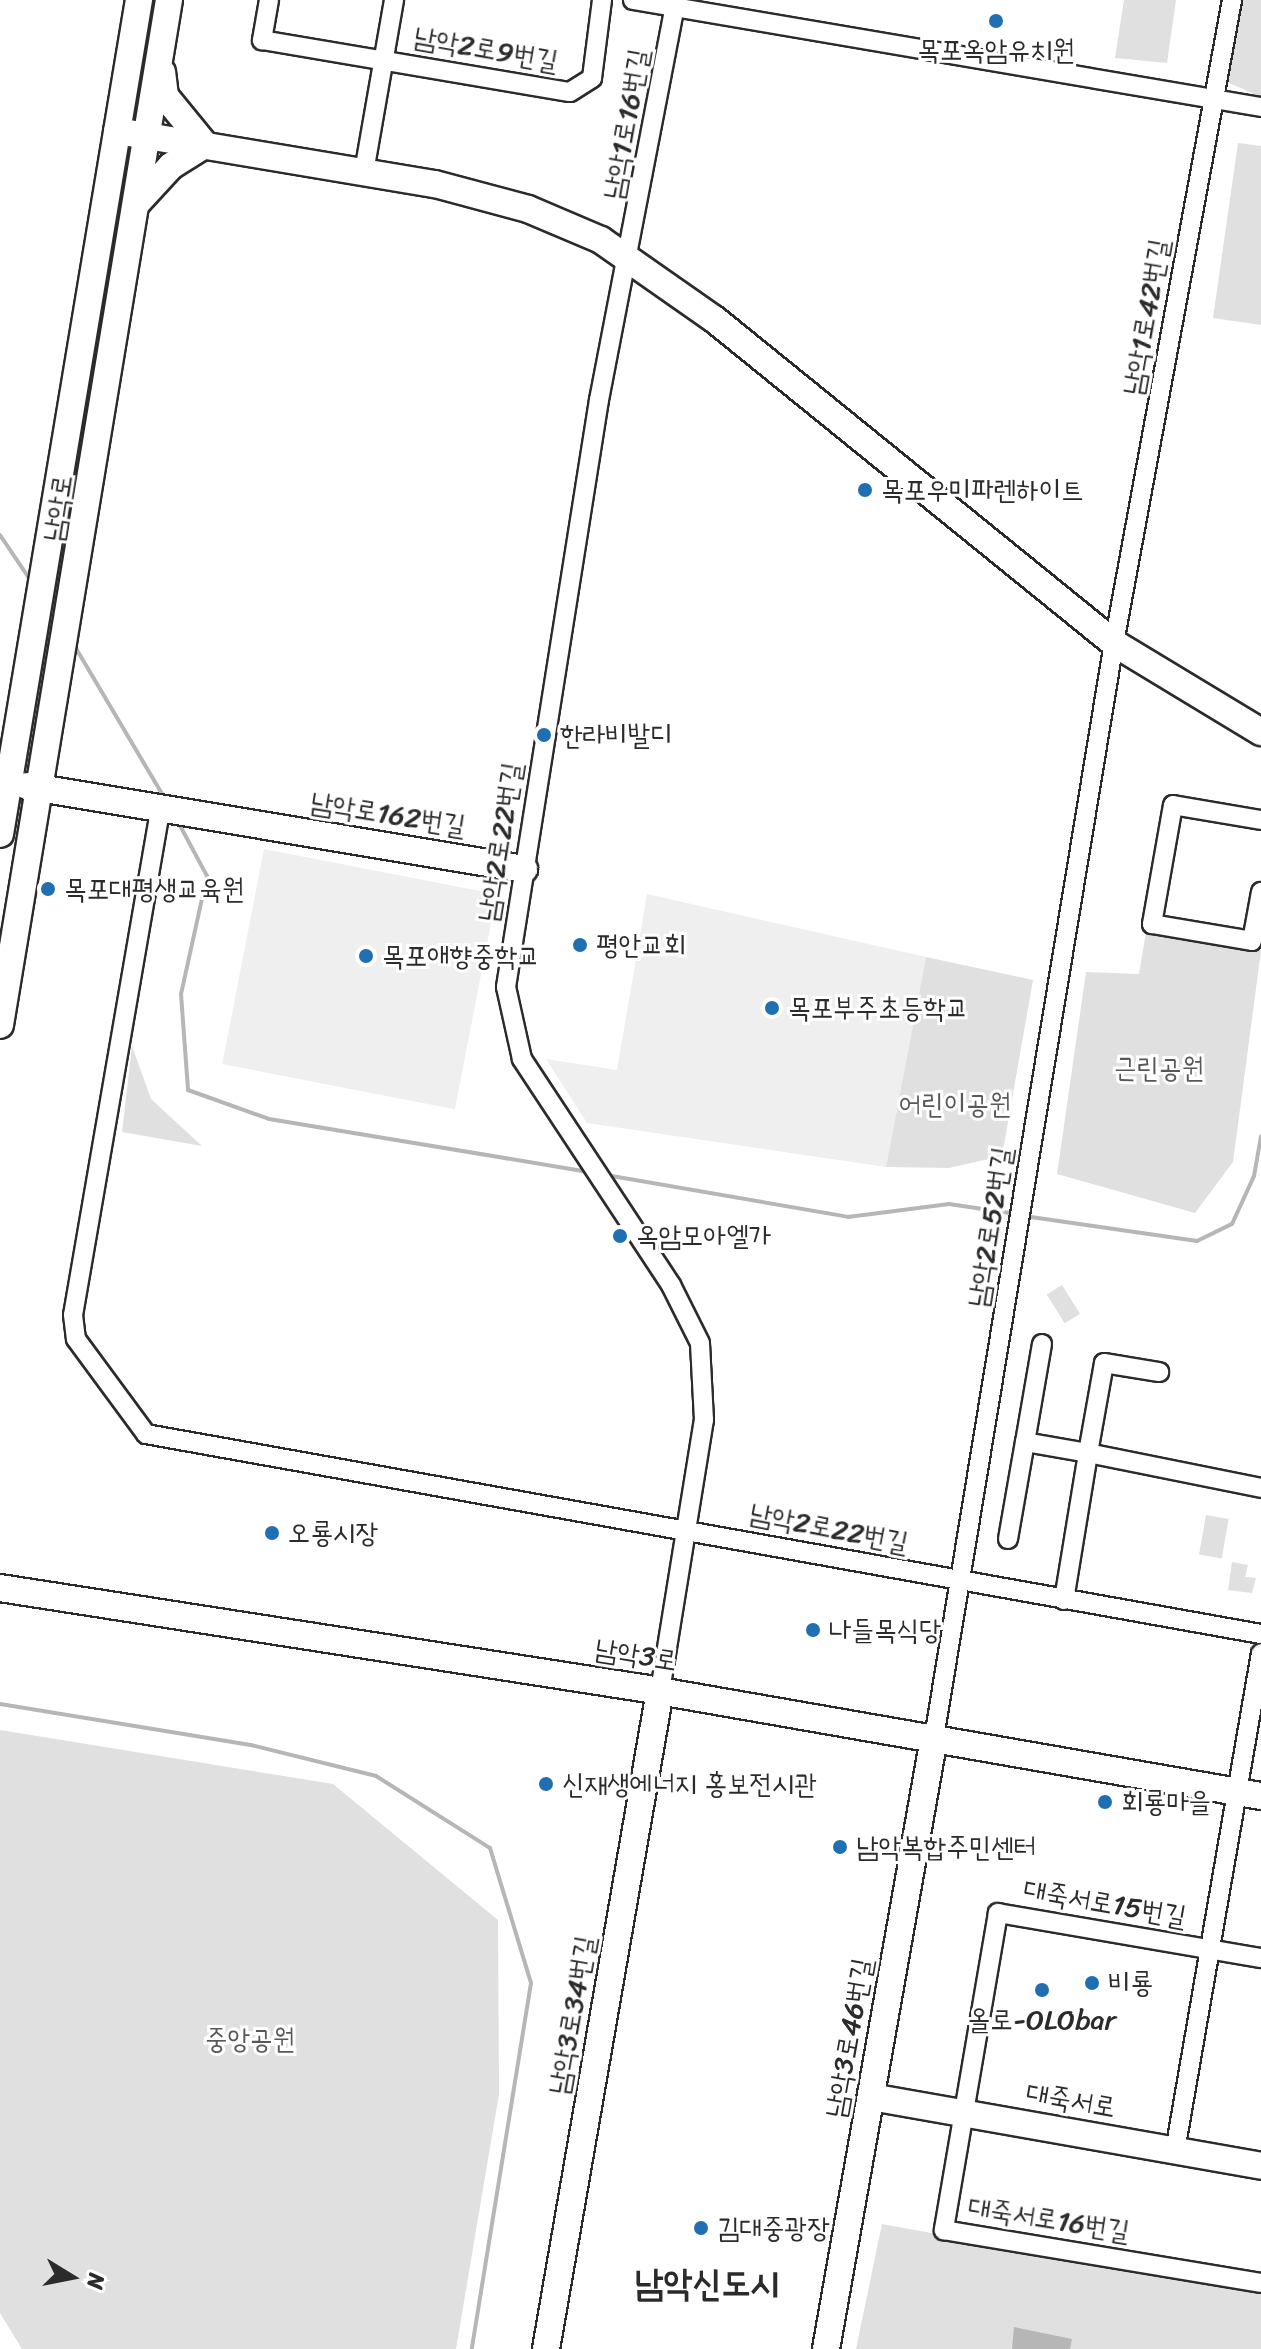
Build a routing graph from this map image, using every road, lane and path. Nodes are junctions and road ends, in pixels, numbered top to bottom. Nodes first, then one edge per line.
1 (139, 0) edge
2 (169, 0) edge
3 (269, 0) edge
4 (394, 0) edge
5 (602, 0) edge
6 (633, 0) edge
7 (1232, 0) edge
8 (675, 5) edge
9 (160, 54) junction
10 (383, 59) junction
11 (1214, 99) junction
12 (1261, 107) edge
13 (117, 131) junction
14 (147, 135) junction
15 (205, 145) junction
16 (364, 172) junction
17 (136, 204) junction
18 (630, 258) junction
19 (1114, 643) junction
20 (1261, 732) edge
21 (4, 781) edge
22 (42, 788) junction
23 (164, 812) junction
24 (1261, 820) edge
25 (0, 834) edge
26 (524, 869) junction
27 (1261, 892) edge
28 (0, 1025) edge
29 (1042, 1344) dead end
30 (1159, 1372) dead end
31 (1025, 1442) junction
32 (1088, 1453) junction
33 (1261, 1488) edge
34 (687, 1529) junction
35 (1008, 1539) dead end
36 (960, 1582) junction
37 (0, 1588) edge
38 (1064, 1600) junction
39 (1261, 1634) edge
40 (1261, 1653) edge
41 (660, 1691) junction
42 (934, 1738) junction
43 (1249, 1794) edge
44 (1210, 1950) junction
45 (1261, 1958) edge
46 (871, 2097) junction
47 (963, 2114) junction
48 (1175, 2151) junction
49 (1261, 2166) edge
50 (1261, 2283) edge
51 (546, 2349) edge
52 (826, 2349) edge

1 - 13 street, 남악로
2 - 9 street, 남악로
3 - 10 street, 남악2로9번길
4 - 10 street, 남악2로9번길
5 - 10 street, 남악2로9번길
6 - 8 street
7 - 11 street, 남악1로42번길
8 - 11 street
8 - 18 street, 남악1로16번길
9 - 14 street, 남악로
9 - 15 street
10 - 16 street, 남악2로9번길
11 - 12 street
11 - 19 street, 남악1로42번길
13 - 14 street
13 - 21 street, 남악로
14 - 15 street
14 - 17 street, 남악로
15 - 16 street
15 - 17 street
16 - 18 street
17 - 22 street, 남악로
18 - 19 street
18 - 26 street, 남악2로22번길
19 - 20 street
19 - 36 street, 남악2로52번길
21 - 22 street
21 - 25 street, 남악로
22 - 23 street
22 - 28 street, 남악로
23 - 26 street, 남악로162번길
23 - 34 street
24 - 27 street
26 - 34 street, 남악2로22번길
29 - 31 street
30 - 32 street
31 - 32 street
31 - 35 street
32 - 33 street
32 - 38 street
34 - 36 street, 남악2로22번길
34 - 41 street, 남악2로22번길
36 - 38 street
36 - 42 street, 남악2로52번길
37 - 41 street, 남악3로
38 - 39 street
40 - 43 street
41 - 42 street, 남악3로
41 - 51 street, 남악3로34번길
42 - 43 street, 남악3로
42 - 46 street, 남악3로46번길
43 - 44 street
44 - 45 street, 대죽서로15번길
44 - 47 street, 대죽서로15번길
44 - 48 street
46 - 47 street, 대죽서로
46 - 52 street, 남악3로46번길
47 - 48 street, 대죽서로
47 - 50 street, 대죽서로16번길
48 - 49 street, 대죽서로

